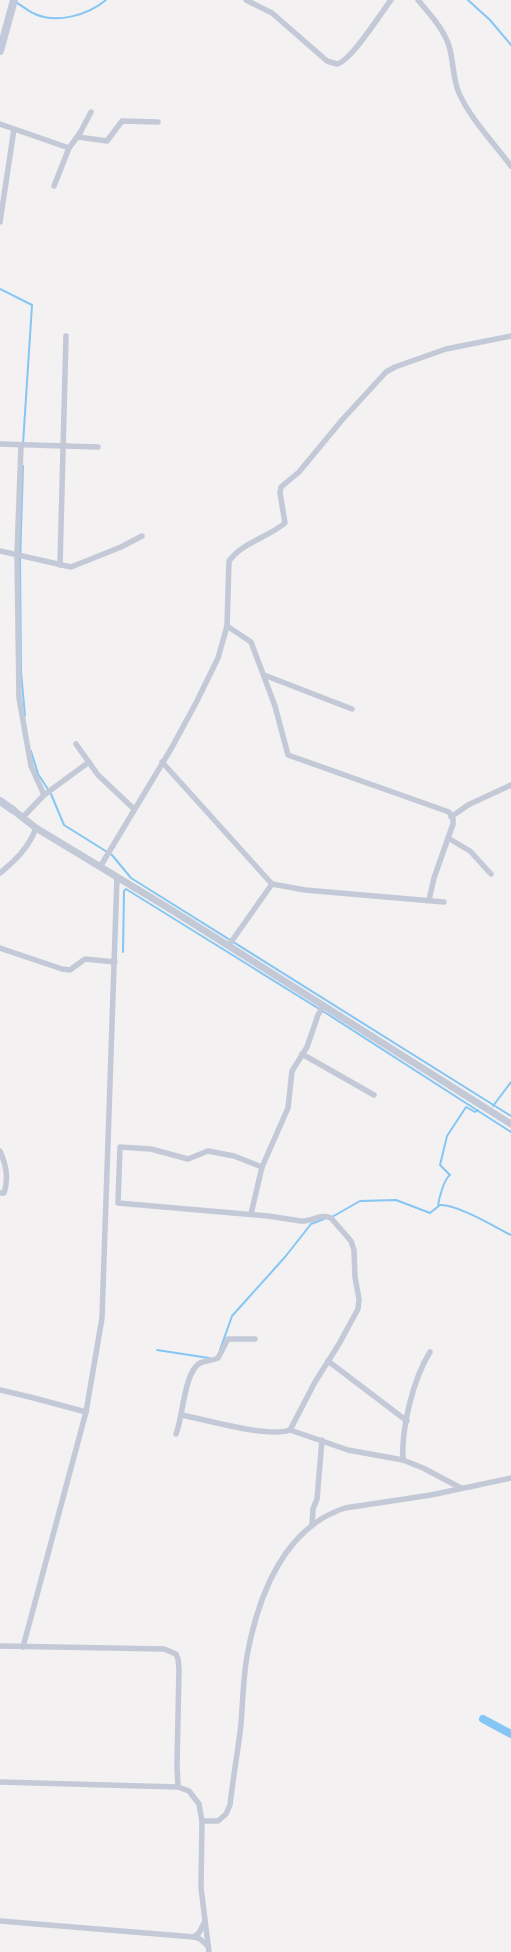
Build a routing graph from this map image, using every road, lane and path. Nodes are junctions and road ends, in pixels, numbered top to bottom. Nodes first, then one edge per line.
1 (14, 0) edge
2 (246, 0) edge
3 (391, 0) edge
4 (418, 0) edge
5 (0, 50) edge
6 (91, 112) dead end
7 (158, 122) dead end
8 (0, 124) edge
9 (14, 129) junction
10 (78, 137) junction
11 (69, 148) junction
12 (511, 166) edge
13 (54, 186) dead end
14 (0, 222) edge
15 (66, 336) dead end
16 (511, 336) edge
17 (0, 444) edge
18 (21, 445) junction
19 (63, 445) junction
20 (98, 446) dead end
21 (142, 536) dead end
22 (0, 551) edge
23 (17, 555) junction
24 (60, 565) junction
25 (227, 626) junction
26 (264, 675) junction
27 (352, 709) dead end
28 (76, 744) dead end
29 (88, 762) junction
30 (162, 762) junction
31 (511, 785) edge
32 (44, 795) junction
33 (0, 801) edge
34 (134, 809) junction
35 (13, 810) joint
36 (452, 817) junction
37 (22, 818) junction
38 (36, 828) junction
39 (448, 838) junction
40 (100, 867) junction
41 (0, 873) edge
42 (491, 874) dead end
43 (117, 877) junction
44 (272, 884) junction
45 (429, 900) junction
46 (444, 902) dead end
47 (229, 945) junction
48 (0, 948) edge
49 (115, 962) junction
50 (324, 1005) junction
51 (302, 1054) junction
52 (374, 1095) dead end
53 (511, 1124) edge
54 (0, 1151) edge
55 (262, 1167) junction
56 (0, 1194) edge
57 (251, 1214) junction
58 (255, 1339) dead end
59 (430, 1352) dead end
60 (328, 1361) junction
61 (0, 1390) edge
62 (86, 1412) junction
63 (182, 1415) junction
64 (407, 1421) junction
65 (290, 1430) junction
66 (176, 1434) dead end
67 (322, 1440) junction
68 (403, 1460) junction
69 (511, 1478) edge
70 (461, 1488) junction
71 (312, 1525) junction
72 (0, 1646) edge
73 (24, 1647) junction
74 (0, 1782) edge
75 (178, 1787) junction
76 (202, 1821) junction
77 (0, 1921) edge
78 (204, 1921) junction
79 (194, 1937) junction
80 (209, 1949) edge

1 - 5 main road
2 - 3 street
4 - 12 street
6 - 10 street
7 - 10 street
8 - 9 street
9 - 11 street
9 - 14 street
10 - 11 street
11 - 13 street
15 - 19 street
16 - 25 street
17 - 18 street
18 - 19 street
18 - 23 street
19 - 20 street
19 - 24 street
21 - 24 street
22 - 23 street
23 - 24 street
23 - 32 street
25 - 26 street
25 - 30 street
26 - 27 street
26 - 36 street
28 - 29 street
29 - 32 street
29 - 34 street
30 - 34 street
30 - 44 street
31 - 36 street
32 - 37 street
33 - 35 main road
34 - 40 street
35 - 37 street
36 - 39 street
37 - 38 street
38 - 40 street
38 - 41 street
39 - 42 street
39 - 45 street
40 - 43 street
43 - 47 street
43 - 49 street
44 - 45 street
44 - 47 street
45 - 46 street
47 - 50 street
48 - 49 street
49 - 62 street
50 - 51 street
50 - 53 street
51 - 52 street
51 - 55 street
54 - 56 street
55 - 57 street
55 - 57 street
57 - 60 street
58 - 63 street
59 - 64 street
60 - 64 street
60 - 65 street
61 - 62 street
62 - 73 street
63 - 65 street
63 - 66 street
64 - 68 street
65 - 67 street
67 - 68 street
67 - 71 street
68 - 70 street
69 - 70 street
70 - 71 street
71 - 76 street
72 - 73 street
73 - 75 street
74 - 75 street
75 - 76 street
76 - 78 street
77 - 79 street
78 - 79 street
78 - 80 street
79 - 80 street

